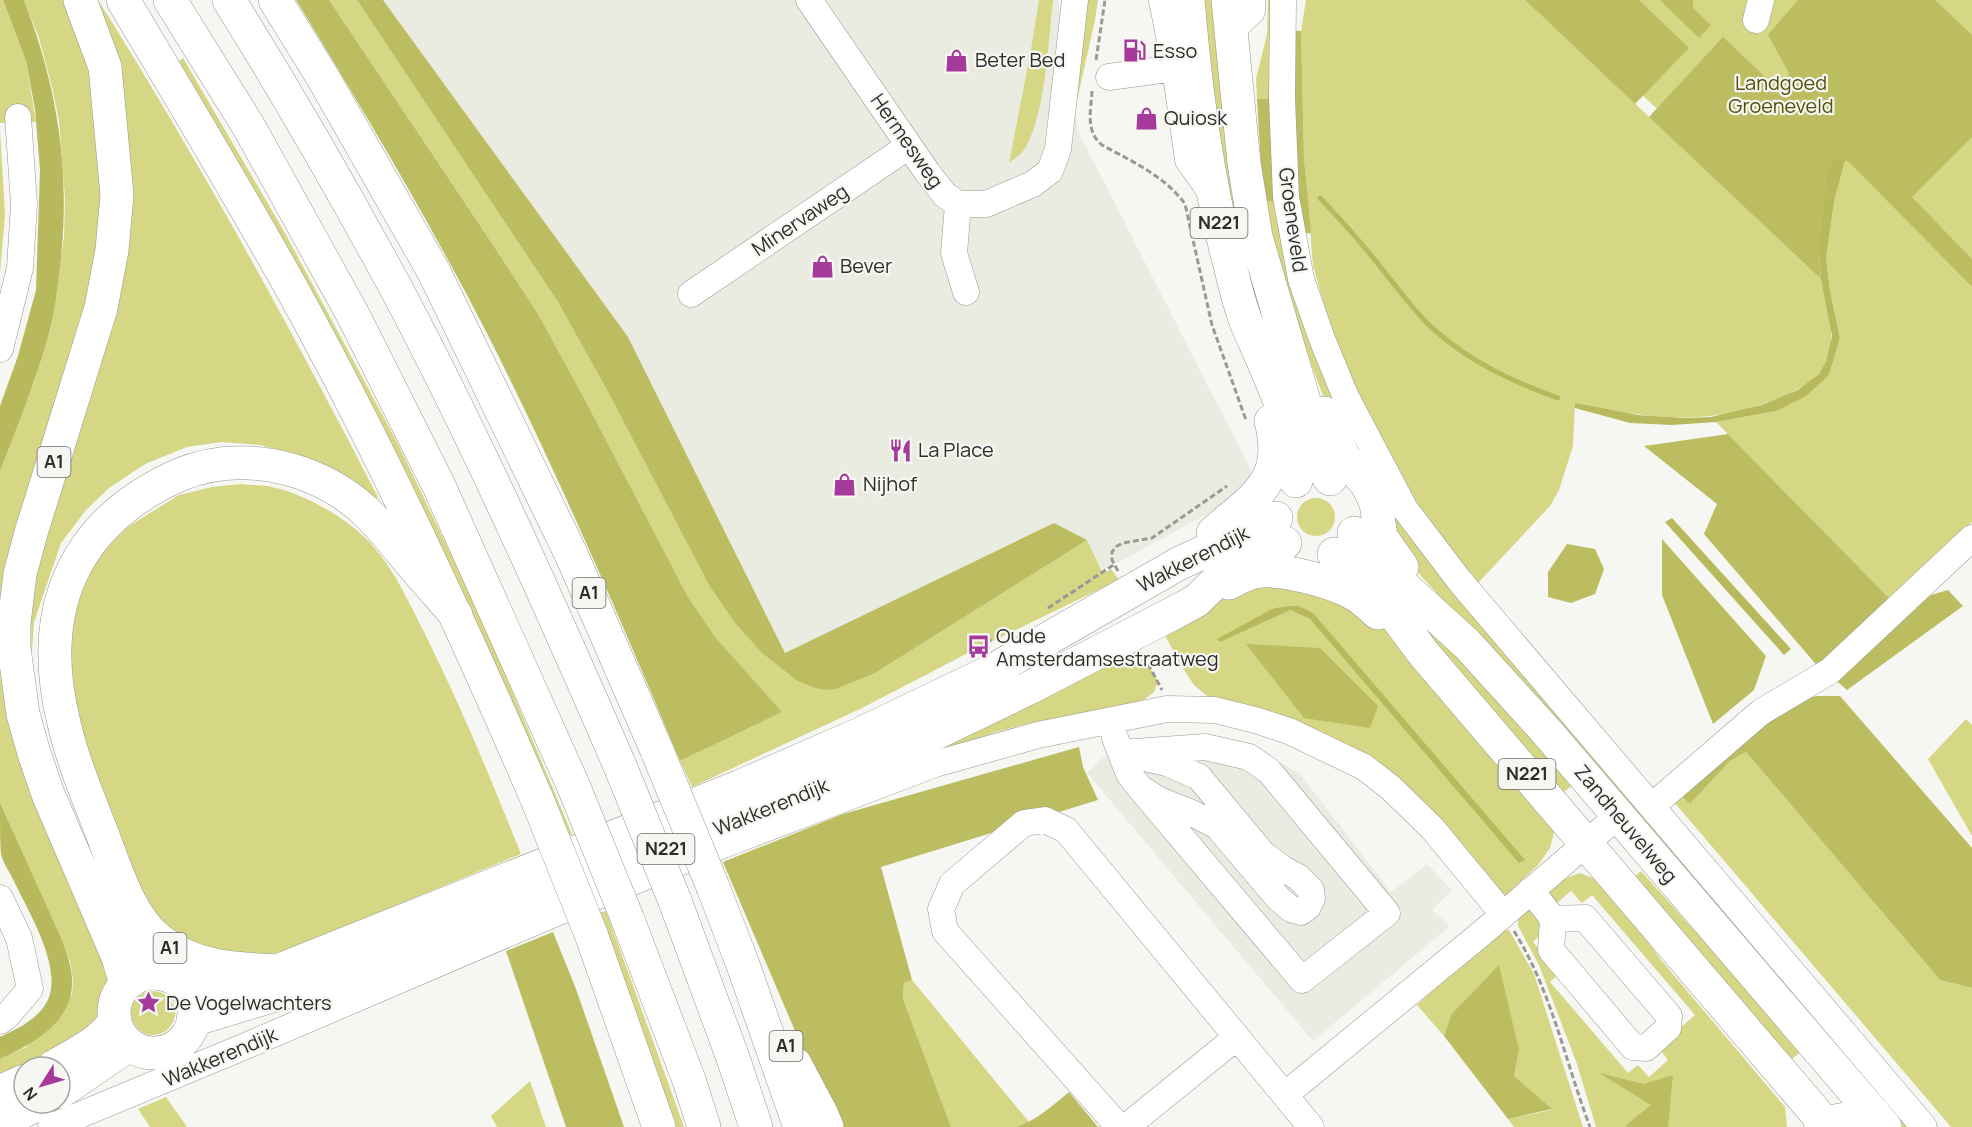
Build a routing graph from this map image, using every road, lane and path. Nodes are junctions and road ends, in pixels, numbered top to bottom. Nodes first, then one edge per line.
1 (80, 0) edge
2 (123, 0) edge
3 (170, 0) edge
4 (230, 0) edge
5 (275, 0) edge
6 (809, 0) edge
7 (1075, 0) edge
8 (1106, 0) edge
9 (1162, 0) edge
10 (1188, 0) edge
11 (1228, 0) edge
12 (1252, 0) edge
13 (1283, 0) edge
14 (1230, 32) junction
15 (1175, 68) junction
16 (1099, 78) junction
17 (18, 117) dead end
18 (909, 146) junction
19 (1214, 196) junction
20 (958, 204) junction
21 (966, 292) dead end
22 (691, 294) dead end
23 (1280, 314) junction
24 (1245, 318) junction
25 (0, 349) edge
26 (1249, 428) dead end
27 (1330, 478) junction
28 (1296, 481) junction
29 (1229, 485) dead end
30 (1280, 530) junction
31 (1972, 538) edge
32 (1344, 543) junction
33 (1178, 564) junction
34 (1122, 578) junction
35 (1196, 601) junction
36 (1040, 612) dead end
37 (456, 615) junction
38 (1132, 634) junction
39 (996, 638) dead end
40 (1467, 644) junction
41 (978, 647) dead end
42 (1424, 654) junction
43 (1167, 709) junction
44 (1110, 720) junction
45 (1121, 753) junction
46 (1140, 788) junction
47 (1652, 806) junction
48 (1619, 815) junction
49 (1585, 843) junction
50 (1531, 890) junction
51 (0, 898) edge
52 (130, 901) junction
53 (1503, 914) junction
54 (1553, 920) junction
55 (743, 965) junction
56 (277, 971) junction
57 (140, 978) junction
58 (186, 989) junction
59 (193, 1020) junction
60 (0, 1021) edge
61 (122, 1033) junction
62 (1236, 1037) junction
63 (72, 1055) edge
64 (72, 1084) edge
65 (1286, 1094) junction
66 (1876, 1123) edge
67 (1824, 1126) edge
68 (51, 1127) edge
69 (658, 1127) edge
70 (704, 1127) edge
71 (756, 1127) edge
72 (800, 1127) edge
73 (827, 1127) edge
74 (1119, 1127) edge
75 (1126, 1127) edge
76 (1311, 1127) edge
77 (1590, 1127) edge
78 (1924, 1127) edge

1 - 57 main road, A1
2 - 37 main road, A1
3 - 70 main road, bridge
4 - 71 main road, A1, bridge
5 - 55 main road, A1, bridge
6 - 18 street, Hermesweg
7 - 20 street
8 - 16 path
9 - 15 street
10 - 19 main road, N221
11 - 14 main road, N221
12 - 14 street
13 - 47 street, Groeneveld
14 - 23 main road, N221
15 - 16 street
15 - 19 street
16 - 26 path
17 - 25 street
18 - 20 street, Hermesweg
18 - 22 street, Minervaweg
19 - 24 main road, N221
20 - 21 street, Hermesweg
23 - 27 main road, N221
23 - 40 main road, N221
24 - 28 main road, N221
24 - 33 main road, N221
27 - 28 main road
27 - 32 main road, N221
28 - 30 main road
29 - 34 path
30 - 32 main road
30 - 33 main road, Wakkerendijk / N221
30 - 35 main road, Wakkerendijk / N221
31 - 47 street
32 - 40 main road, Zandheuvelweg / N221
32 - 42 main road, N221
33 - 34 main road, Wakkerendijk / N221
34 - 36 path
34 - 56 main road, Wakkerendijk / N221
35 - 38 main road, Wakkerendijk / N221
35 - 42 main road, N221
37 - 52 main road, A1
37 - 69 main road, A1, bridge
38 - 43 path
38 - 59 main road, Wakkerendijk / N221
39 - 41 path
40 - 48 main road, Zandheuvelweg / N221
42 - 49 main road, N221
43 - 44 street, Wakkerendijk
43 - 53 street
44 - 45 street
44 - 68 street, Wakkerendijk
45 - 46 street
45 - 46 street
45 - 46 street
47 - 78 street, Zandheuvelweg
48 - 49 street
48 - 66 main road, Zandheuvelweg / N221
49 - 50 street
49 - 67 main road, N221
50 - 53 street
50 - 54 street
51 - 60 street
52 - 56 main road, A1
52 - 57 main road, A1
53 - 65 street
53 - 77 path
54 - 54 street
55 - 72 main road, A1
55 - 73 main road, A1
56 - 58 main road, Wakkerendijk / N221
57 - 58 main road
57 - 61 main road
58 - 59 main road
59 - 61 main road
61 - 63 main road
61 - 64 main road
62 - 65 street
62 - 74 street
62 - 75 street
65 - 76 street
66 - 67 main road

